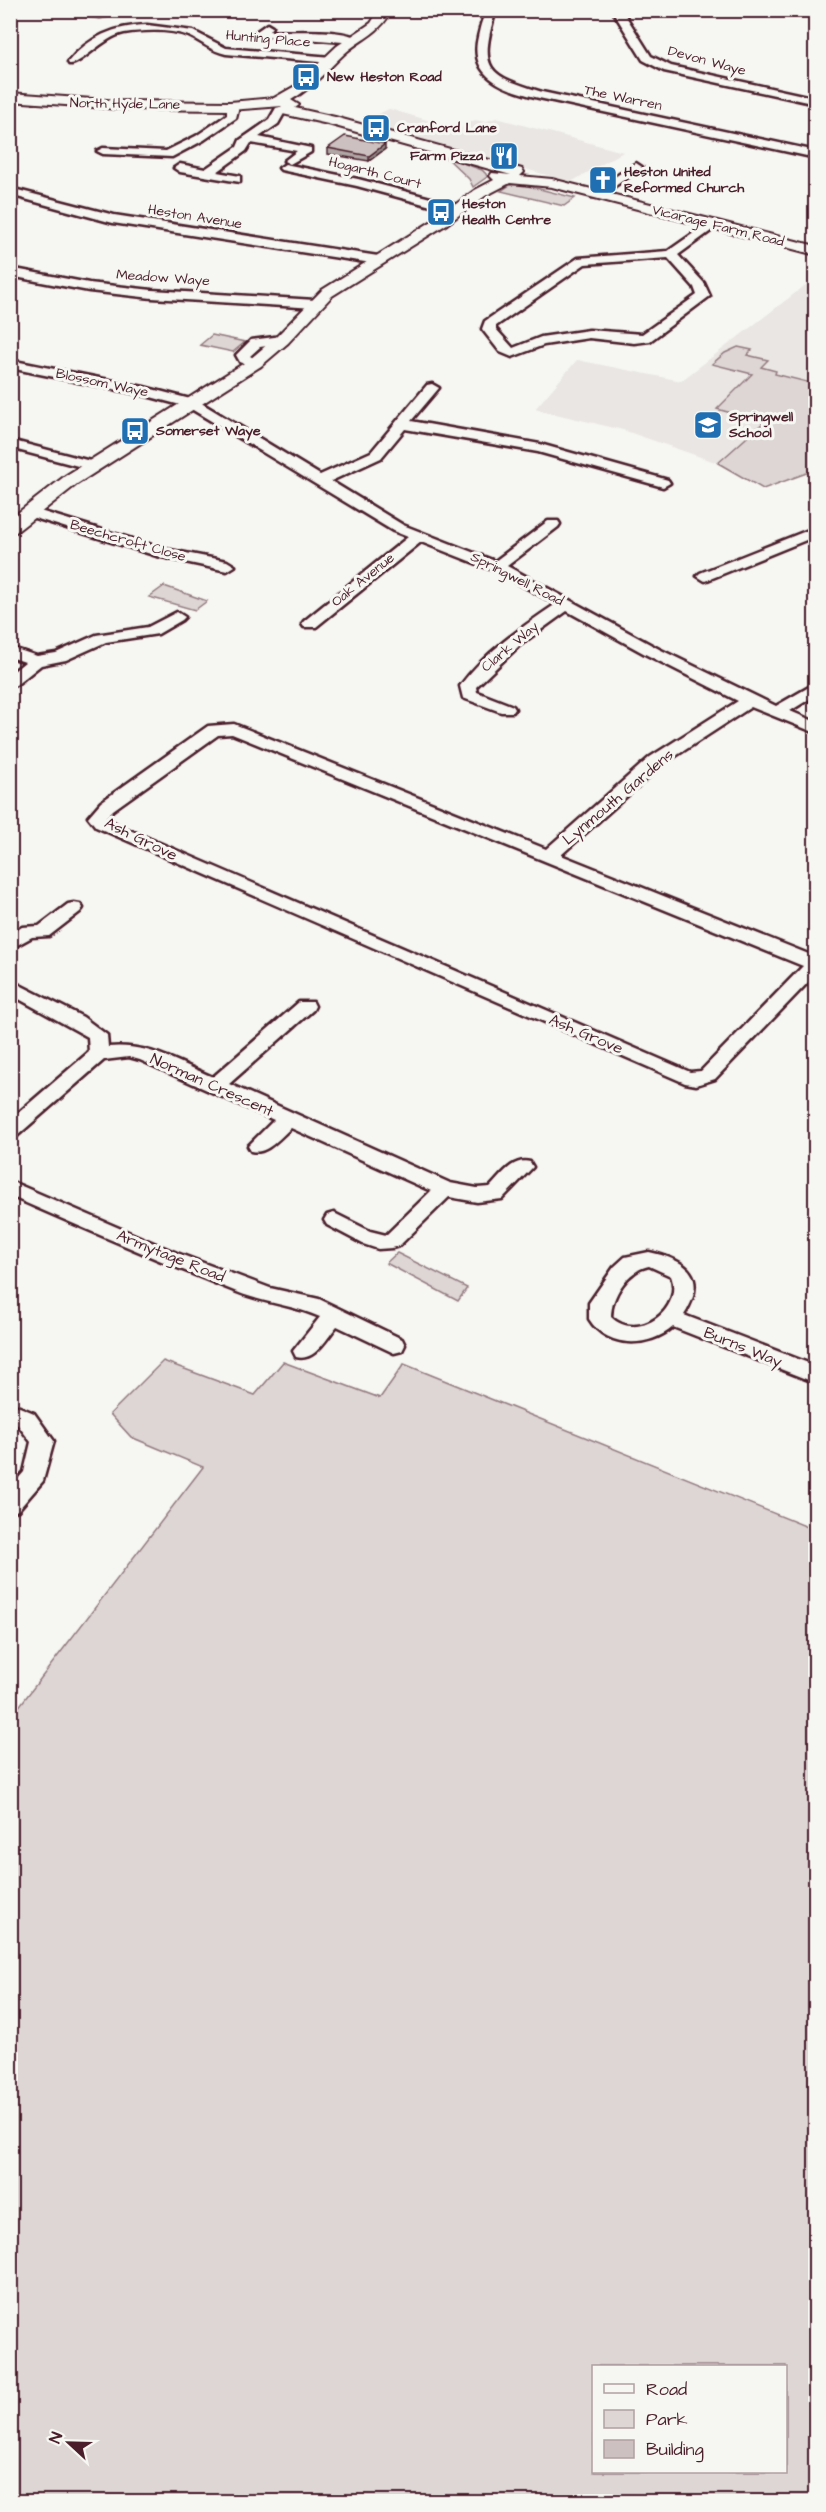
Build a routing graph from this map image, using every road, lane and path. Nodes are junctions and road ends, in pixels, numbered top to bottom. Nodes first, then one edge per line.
1 (387, 10) edge
2 (522, 10) edge
3 (617, 10) edge
4 (490, 13) junction
5 (267, 27) dead end
6 (355, 40) junction
7 (331, 60) junction
8 (86, 64) dead end
9 (10, 97) edge
10 (816, 101) edge
11 (236, 106) junction
12 (281, 106) junction
13 (250, 139) junction
14 (103, 151) dead end
15 (816, 155) edge
16 (636, 167) dead end
17 (180, 168) dead end
18 (208, 173) junction
19 (507, 175) junction
20 (236, 179) dead end
21 (10, 191) edge
22 (595, 194) junction
23 (457, 209) junction
24 (711, 225) junction
25 (816, 251) edge
26 (671, 254) junction
27 (378, 260) junction
28 (10, 272) edge
29 (315, 304) junction
30 (10, 364) edge
31 (432, 388) dead end
32 (193, 404) junction
33 (402, 424) junction
34 (10, 444) edge
35 (93, 466) junction
36 (321, 480) junction
37 (663, 483) dead end
38 (30, 512) junction
39 (537, 519) dead end
40 (553, 524) junction
41 (10, 528) edge
42 (570, 529) dead end
43 (816, 531) edge
44 (418, 537) junction
45 (227, 566) dead end
46 (497, 566) junction
47 (705, 576) dead end
48 (567, 604) junction
49 (177, 617) dead end
50 (310, 624) dead end
51 (10, 652) edge
52 (36, 661) junction
53 (10, 682) edge
54 (816, 688) edge
55 (750, 701) junction
56 (507, 709) dead end
57 (776, 713) junction
58 (816, 728) edge
59 (549, 856) junction
60 (74, 908) dead end
61 (10, 944) edge
62 (815, 964) edge
63 (10, 986) edge
64 (306, 1006) dead end
65 (99, 1054) junction
66 (215, 1086) junction
67 (288, 1120) junction
68 (10, 1131) edge
69 (258, 1146) dead end
70 (523, 1167) dead end
71 (10, 1188) edge
72 (445, 1189) junction
73 (334, 1220) dead end
74 (334, 1315) junction
75 (671, 1318) dead end
76 (394, 1345) dead end
77 (304, 1351) dead end
78 (812, 1366) edge
79 (10, 1411) edge
80 (10, 1504) edge

1 - 4 street
1 - 6 street
2 - 4 street
3 - 10 street, Devon Waye
4 - 15 street, The Warren
5 - 6 street
6 - 7 street
7 - 8 street, Hunting Place
7 - 12 street
9 - 11 street, North Hyde Lane
11 - 12 street, North Hyde Lane
11 - 14 street
12 - 13 street
12 - 19 street, Vicarage Farm Road
13 - 18 street
13 - 23 street, Hogarth Court
16 - 22 street
17 - 18 street
18 - 20 street
19 - 22 street, Vicarage Farm Road
19 - 23 street
21 - 27 street, Heston Avenue
22 - 24 street, Vicarage Farm Road
23 - 27 street
24 - 25 street, Vicarage Farm Road
24 - 26 street
26 - 26 street
27 - 29 street
28 - 29 street, Meadow Waye
29 - 32 street
30 - 32 street, Blossom Waye
31 - 33 street
32 - 35 street
32 - 36 street, Springwell Road
33 - 36 street
33 - 37 street
34 - 35 street
35 - 38 street
36 - 44 street, Springwell Road
38 - 41 street
38 - 45 street, Beechcroft Close
39 - 40 street
40 - 42 street
40 - 46 street
43 - 47 street
44 - 46 street, Springwell Road
44 - 50 street, Oak Avenue
46 - 48 street, Springwell Road
48 - 55 street, Springwell Road
48 - 56 street, Clark Way
49 - 52 street
51 - 52 street
52 - 53 street
54 - 57 street
55 - 57 street, Springwell Road
55 - 59 street, Lynmouth Gardens
57 - 58 street, Springwell Road
59 - 62 street, Ash Grove
59 - 62 street, Ash Grove
60 - 61 street
63 - 65 street
64 - 66 street
65 - 66 street, Norman Crescent
65 - 68 street
66 - 67 street, Norman Crescent
67 - 69 street, Norman Crescent
67 - 72 street, Norman Crescent
70 - 72 street, Norman Crescent
71 - 74 street, Armytage Road
72 - 73 street
74 - 76 street, Armytage Road
74 - 77 street
75 - 78 street, Burns Way
79 - 80 street

